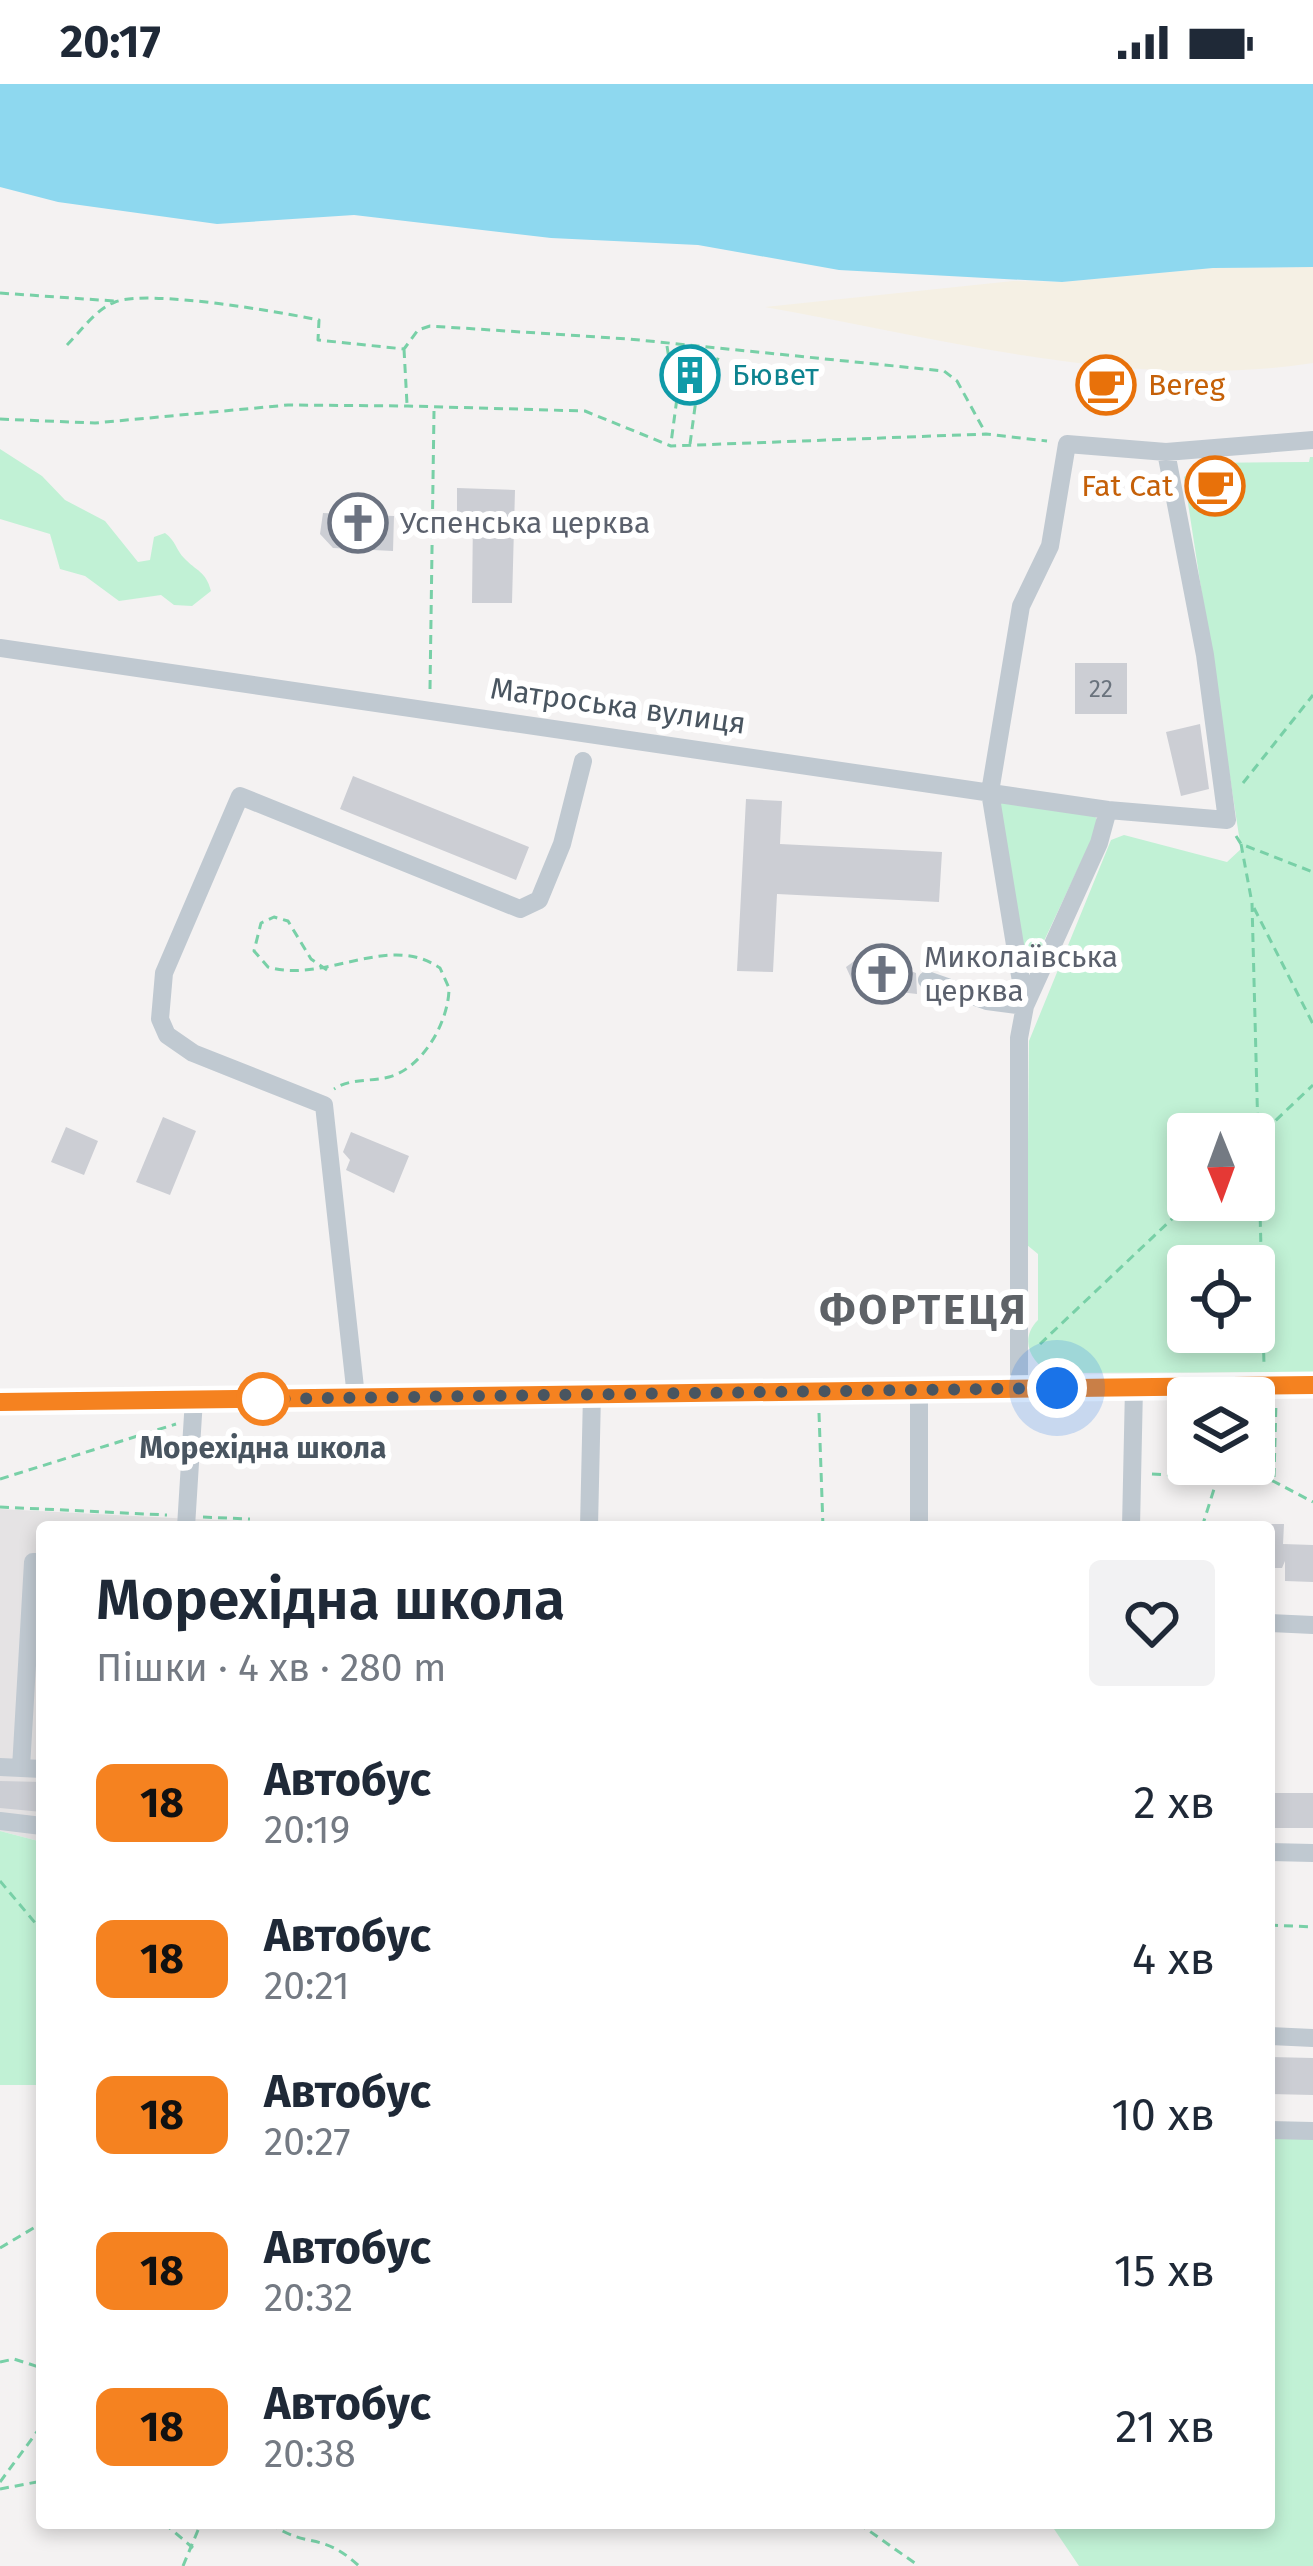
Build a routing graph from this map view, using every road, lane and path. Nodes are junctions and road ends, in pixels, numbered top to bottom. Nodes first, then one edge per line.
1 (0, 292) edge
2 (116, 302) junction
3 (67, 345) dead end
4 (668, 345) junction
5 (404, 349) junction
6 (720, 351) junction
7 (407, 406) junction
8 (434, 407) junction
9 (0, 419) edge
10 (986, 434) junction
11 (1313, 440) edge
12 (1067, 444) junction
13 (670, 446) junction
14 (690, 446) junction
15 (1166, 452) junction
16 (0, 648) edge
17 (1313, 695) edge
18 (430, 709) junction
19 (583, 761) dead end
20 (990, 792) junction
21 (1108, 810) junction
22 (1227, 811) junction
23 (1241, 844) junction
24 (1313, 872) edge
25 (1252, 903) junction
26 (327, 970) junction
27 (927, 980) dead end
28 (1025, 1006) junction
29 (1313, 1024) edge
30 (1313, 1085) edge
31 (324, 1106) junction
32 (1256, 1113) edge
33 (1275, 1121) edge
34 (1170, 1221) edge
35 (1259, 1221) edge
36 (1040, 1344) dead end
37 (1264, 1365) dead end
38 (1313, 1385) edge
39 (1134, 1387) junction
40 (1019, 1388) junction
41 (919, 1389) junction
42 (592, 1394) junction
43 (356, 1397) junction
44 (194, 1400) junction
45 (1276, 1401) dead end
46 (0, 1402) edge
47 (819, 1413) dead end
48 (180, 1423) dead end
49 (1275, 1440) edge
50 (1132, 1474) junction
51 (1167, 1476) edge
52 (0, 1479) edge
53 (1275, 1481) edge
54 (1214, 1485) edge
55 (1313, 1502) edge
56 (0, 1507) edge
57 (250, 1519) dead end
58 (186, 1520) edge
59 (589, 1521) edge
60 (823, 1521) edge
61 (919, 1521) edge
62 (1131, 1521) edge
63 (1204, 1521) edge
64 (36, 1562) edge
65 (1275, 1623) edge
66 (1313, 1625) edge
67 (35, 1638) edge
68 (0, 1767) edge
69 (21, 1768) junction
70 (36, 1769) edge
71 (0, 1821) edge
72 (36, 1825) edge
73 (1275, 1852) edge
74 (1313, 1853) edge
75 (0, 1881) edge
76 (36, 1923) edge
77 (1275, 1925) edge
78 (1313, 1927) edge
79 (1275, 2036) edge
80 (1313, 2038) edge
81 (1275, 2130) edge
82 (1313, 2131) edge
83 (36, 2227) edge
84 (0, 2248) edge
85 (0, 2362) edge
86 (36, 2366) edge
87 (36, 2433) edge
88 (0, 2482) edge
89 (36, 2482) edge
90 (0, 2489) edge
91 (171, 2529) edge
92 (200, 2529) edge
93 (280, 2529) edge
94 (867, 2529) edge
95 (193, 2548) junction
96 (183, 2566) edge
97 (359, 2566) edge
98 (919, 2566) edge

1 - 2 path
2 - 3 path
2 - 5 path
4 - 5 path
4 - 6 path
4 - 13 path
5 - 7 path
6 - 10 path
6 - 14 path
7 - 8 path
7 - 9 path
8 - 13 path
8 - 18 path
10 - 12 path
10 - 14 path
11 - 15 street
12 - 15 street
12 - 20 street
13 - 14 path
15 - 22 street
16 - 18 street, Матроська вулиця
17 - 22 path
18 - 20 street, Матроська вулиця
19 - 31 street
20 - 21 street, Матроська вулиця
20 - 28 street
21 - 22 street, Матроська вулиця
21 - 28 street
22 - 23 path
23 - 24 path
23 - 25 path
25 - 29 path
25 - 32 path
26 - 26 path
26 - 31 path
27 - 28 street
28 - 40 street
30 - 33 path
31 - 43 street
34 - 36 path
35 - 37 path
38 - 39 street
39 - 40 street
39 - 50 street
40 - 41 street
41 - 42 street
41 - 61 street
42 - 43 street
42 - 59 street
43 - 44 street
44 - 46 street
44 - 58 street
45 - 49 path
47 - 60 path
48 - 52 path
50 - 51 path
50 - 62 street
53 - 55 path
54 - 63 path
56 - 58 path
57 - 58 path
64 - 67 street
65 - 66 street
67 - 69 street
68 - 69 street
69 - 70 street
71 - 72 street
73 - 74 street
75 - 76 path
77 - 78 path
79 - 80 street
81 - 82 street
83 - 84 path
85 - 86 path
87 - 88 path
89 - 90 path
91 - 95 path
92 - 95 path
93 - 97 path
94 - 98 path
95 - 96 path

